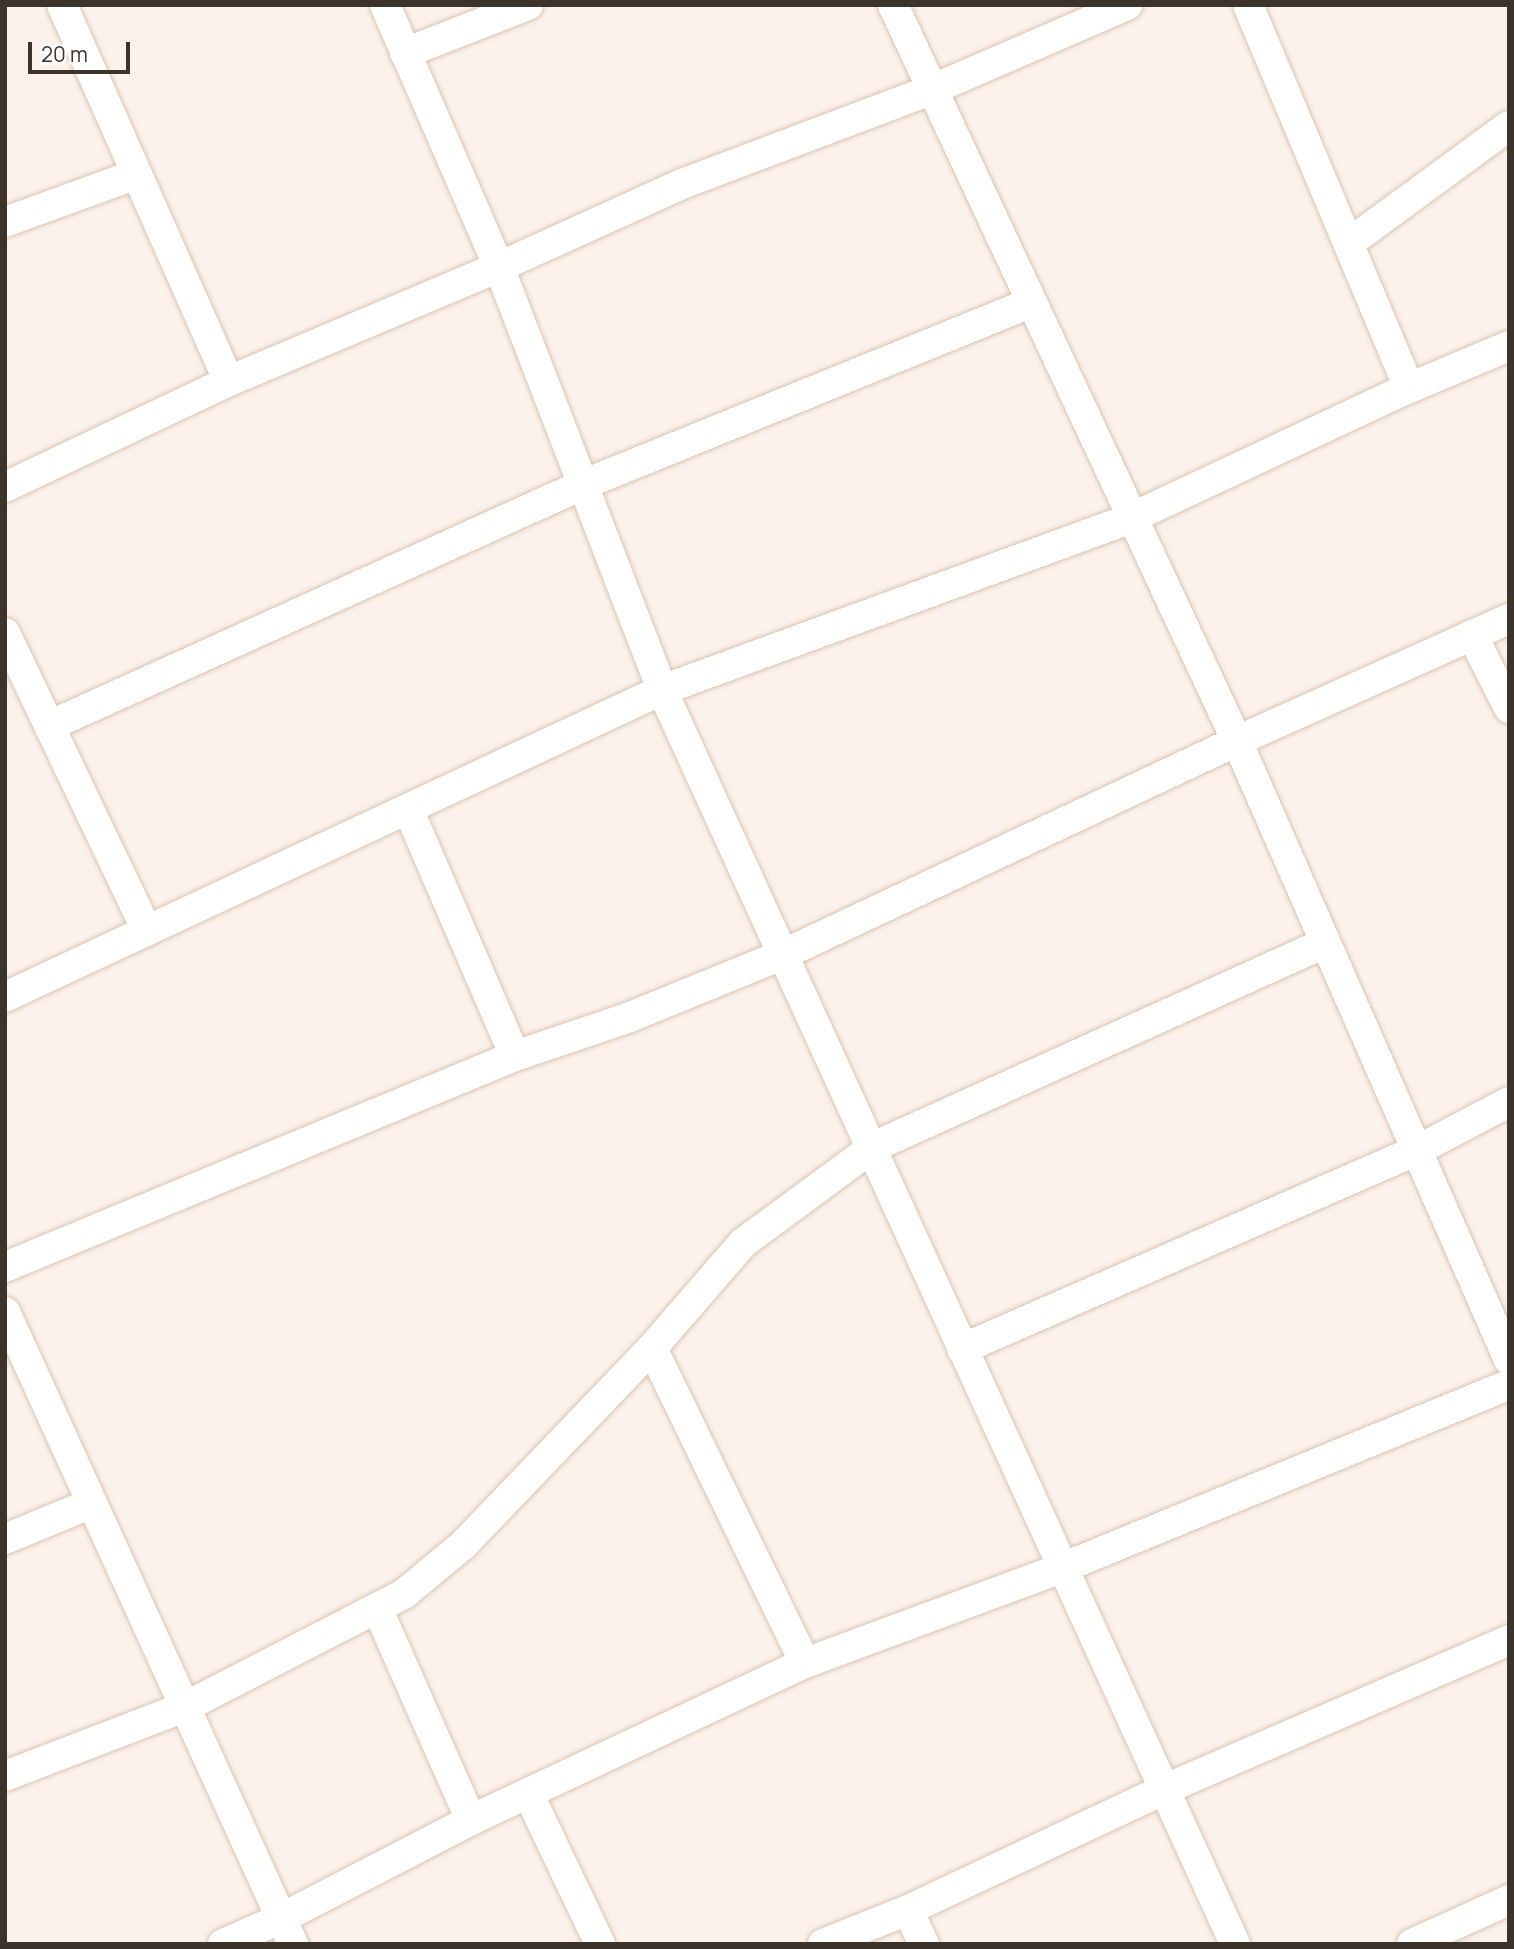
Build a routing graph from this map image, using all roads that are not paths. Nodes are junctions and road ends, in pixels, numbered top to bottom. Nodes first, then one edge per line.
1 (62, 5) edge
2 (385, 5) edge
3 (528, 5) edge
4 (893, 5) edge
5 (1127, 5) edge
6 (1248, 5) edge
7 (405, 53) junction
8 (931, 90) junction
9 (1509, 126) edge
10 (137, 174) junction
11 (5, 222) edge
12 (1349, 243) junction
13 (499, 267) junction
14 (1030, 303) junction
15 (1509, 346) edge
16 (229, 381) junction
17 (1409, 388) junction
18 (582, 485) junction
19 (5, 487) edge
20 (1131, 518) junction
21 (1509, 619) edge
22 (5, 633) edge
23 (1472, 635) junction
24 (662, 690) junction
25 (1507, 702) edge
26 (50, 726) junction
27 (1237, 741) junction
28 (408, 808) junction
29 (147, 931) junction
30 (1325, 943) junction
31 (784, 954) junction
32 (5, 998) edge
33 (515, 1056) junction
34 (1509, 1102) edge
35 (873, 1147) junction
36 (1416, 1151) junction
37 (5, 1267) edge
38 (5, 1312) edge
39 (652, 1348) junction
40 (962, 1349) junction
41 (1509, 1360) edge
42 (1509, 1385) edge
43 (92, 1503) junction
44 (5, 1539) edge
45 (1062, 1568) junction
46 (377, 1608) junction
47 (1509, 1640) edge
48 (805, 1663) junction
49 (185, 1707) junction
50 (5, 1776) edge
51 (1163, 1790) junction
52 (528, 1793) junction
53 (471, 1820) junction
54 (1509, 1900) edge
55 (908, 1910) junction
56 (288, 1931) edge
57 (223, 1944) edge
58 (600, 1944) edge
59 (823, 1944) edge
60 (924, 1944) edge
61 (1235, 1944) edge
62 (1412, 1944) edge

1 - 10 street
2 - 7 street
3 - 7 street
4 - 8 street
5 - 8 street
6 - 12 street
7 - 13 street
8 - 13 street
8 - 14 street
9 - 12 street
10 - 11 street
10 - 16 street
12 - 17 street
13 - 16 street
13 - 18 street
14 - 18 street
14 - 20 street
15 - 17 street
16 - 19 street
17 - 20 street
18 - 24 street
18 - 26 street
20 - 24 street
20 - 27 street
21 - 23 street
22 - 26 street
23 - 25 street
23 - 27 street
24 - 28 street
24 - 31 street
26 - 29 street
27 - 30 street
27 - 31 street
28 - 29 street
28 - 33 street
29 - 32 street
30 - 35 street
30 - 36 street
31 - 33 street
31 - 35 street
33 - 37 street
34 - 36 street
35 - 39 street
35 - 40 street
36 - 40 street
36 - 41 street
38 - 43 street
39 - 46 street
39 - 48 street
40 - 45 street
42 - 45 street
43 - 44 street
43 - 49 street
45 - 48 street
45 - 51 street
46 - 49 street
46 - 53 street
47 - 51 street
48 - 52 street
49 - 50 street
49 - 56 street
51 - 55 street
51 - 61 street
52 - 53 street
52 - 58 street
53 - 56 street
54 - 62 street
55 - 59 street
55 - 60 street
56 - 57 street

